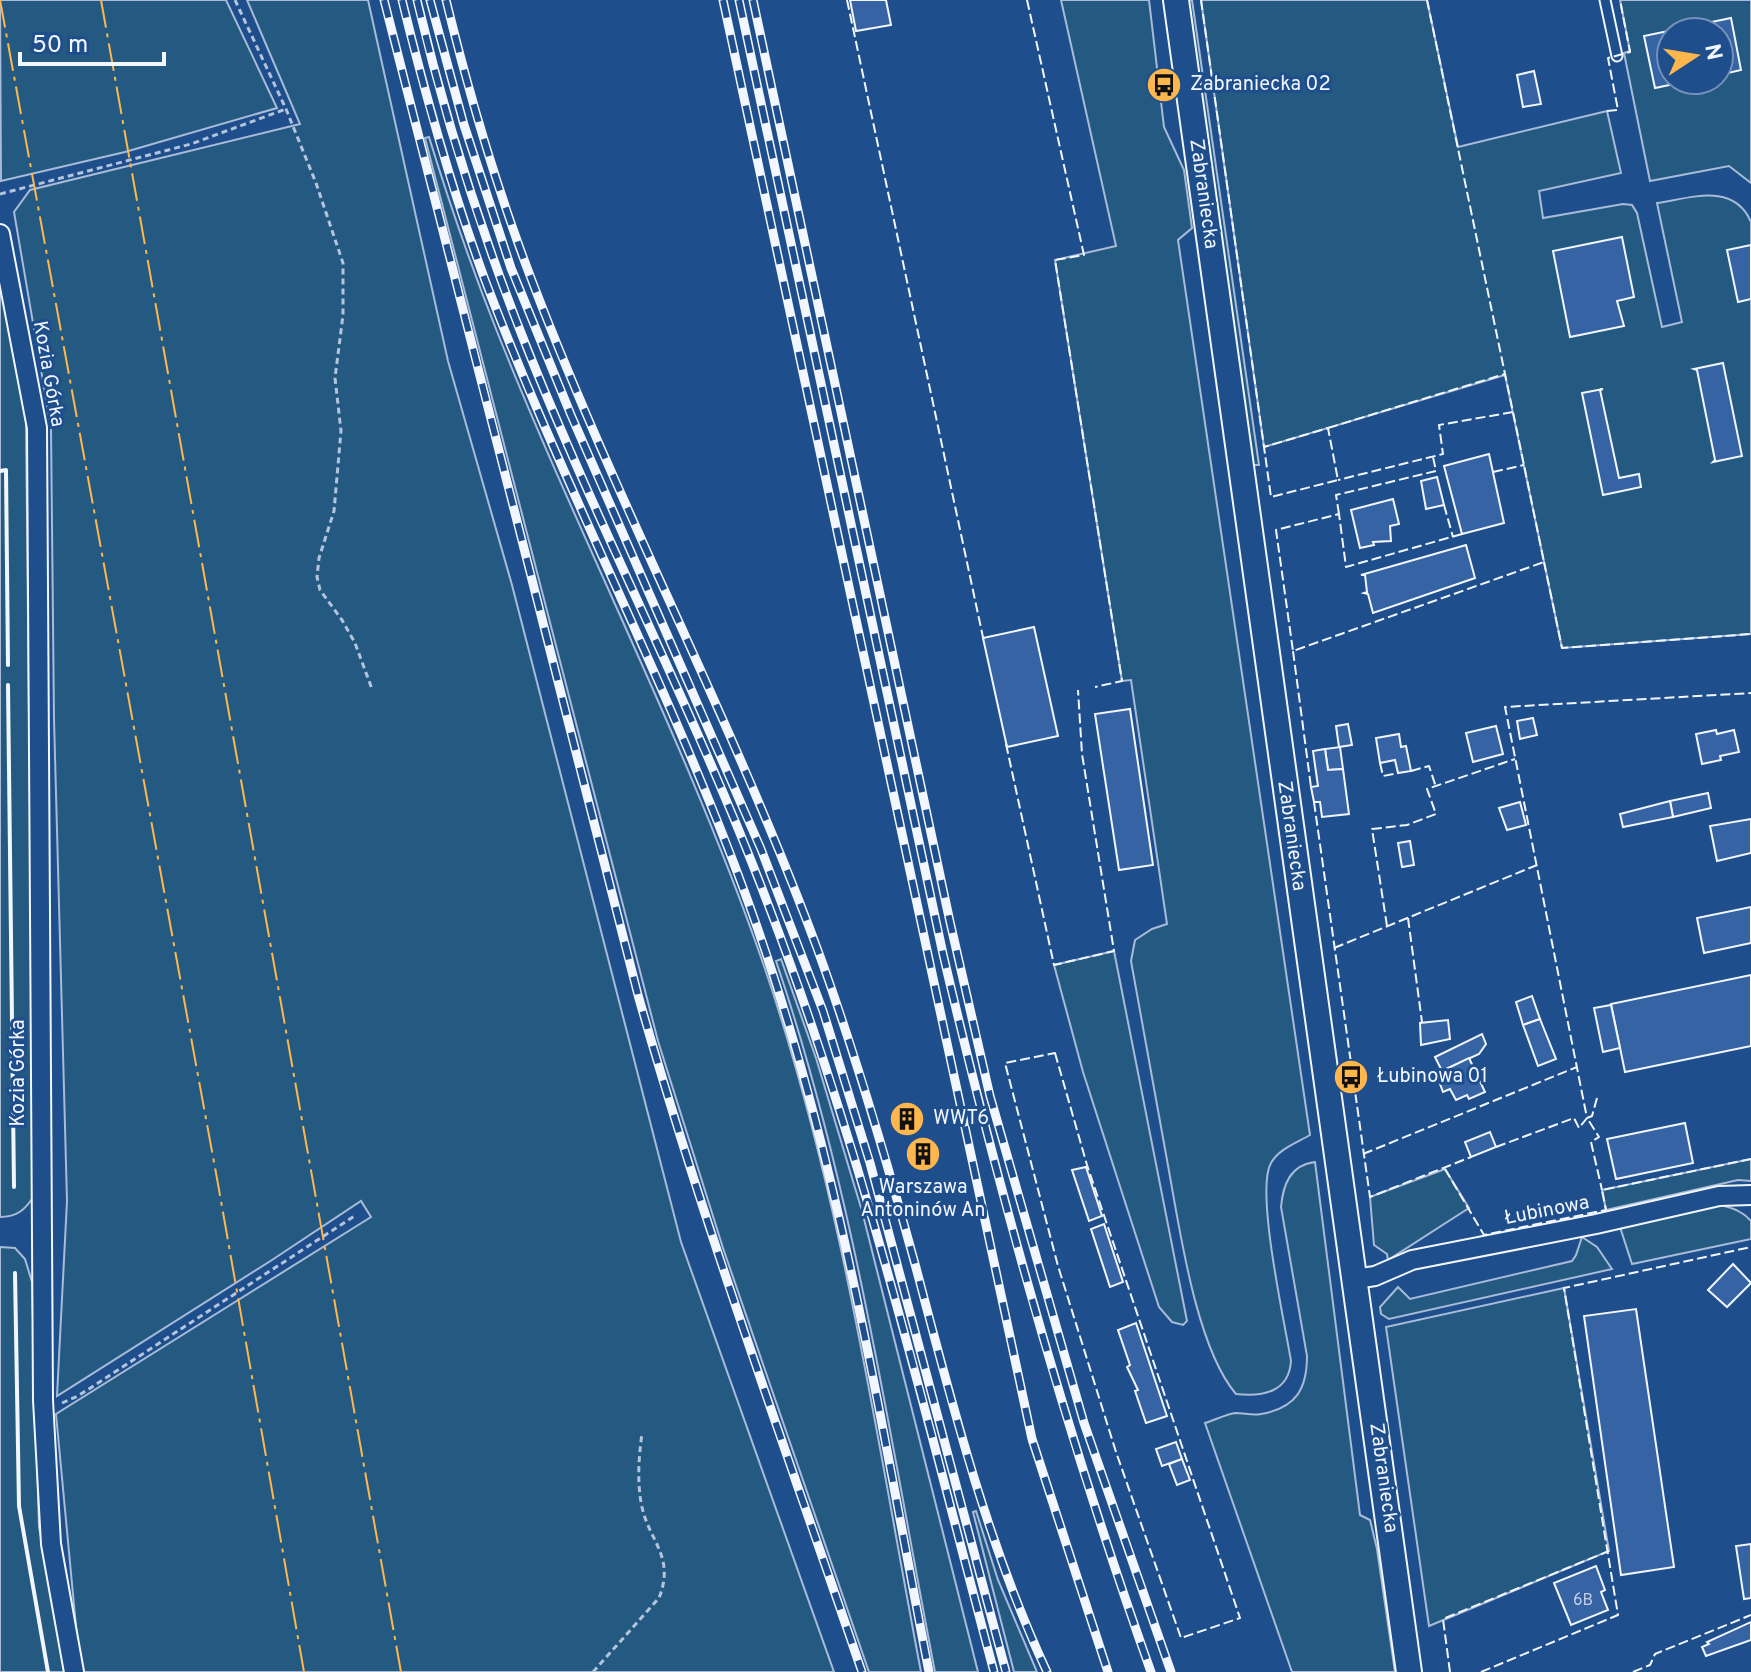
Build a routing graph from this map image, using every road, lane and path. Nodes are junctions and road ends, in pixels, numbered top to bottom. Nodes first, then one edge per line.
1 (235, 0) edge
2 (1176, 0) edge
3 (1605, 0) edge
4 (1617, 56) dead end
5 (286, 109) junction
6 (0, 194) edge
7 (0, 234) edge
8 (372, 689) dead end
9 (1751, 1195) edge
10 (356, 1215) dead end
11 (1355, 1279) junction
12 (44, 1412) junction
13 (642, 1433) dead end
14 (74, 1672) edge
15 (593, 1672) edge
16 (1409, 1672) edge

1 - 5 path
2 - 11 main road, Zabraniecka
3 - 4 lane
5 - 6 path
5 - 8 path
7 - 12 street, Kozia Górka
9 - 11 street, Łubinowa
10 - 12 path
11 - 16 main road, Zabraniecka
12 - 14 street, Kozia Górka
13 - 15 path

